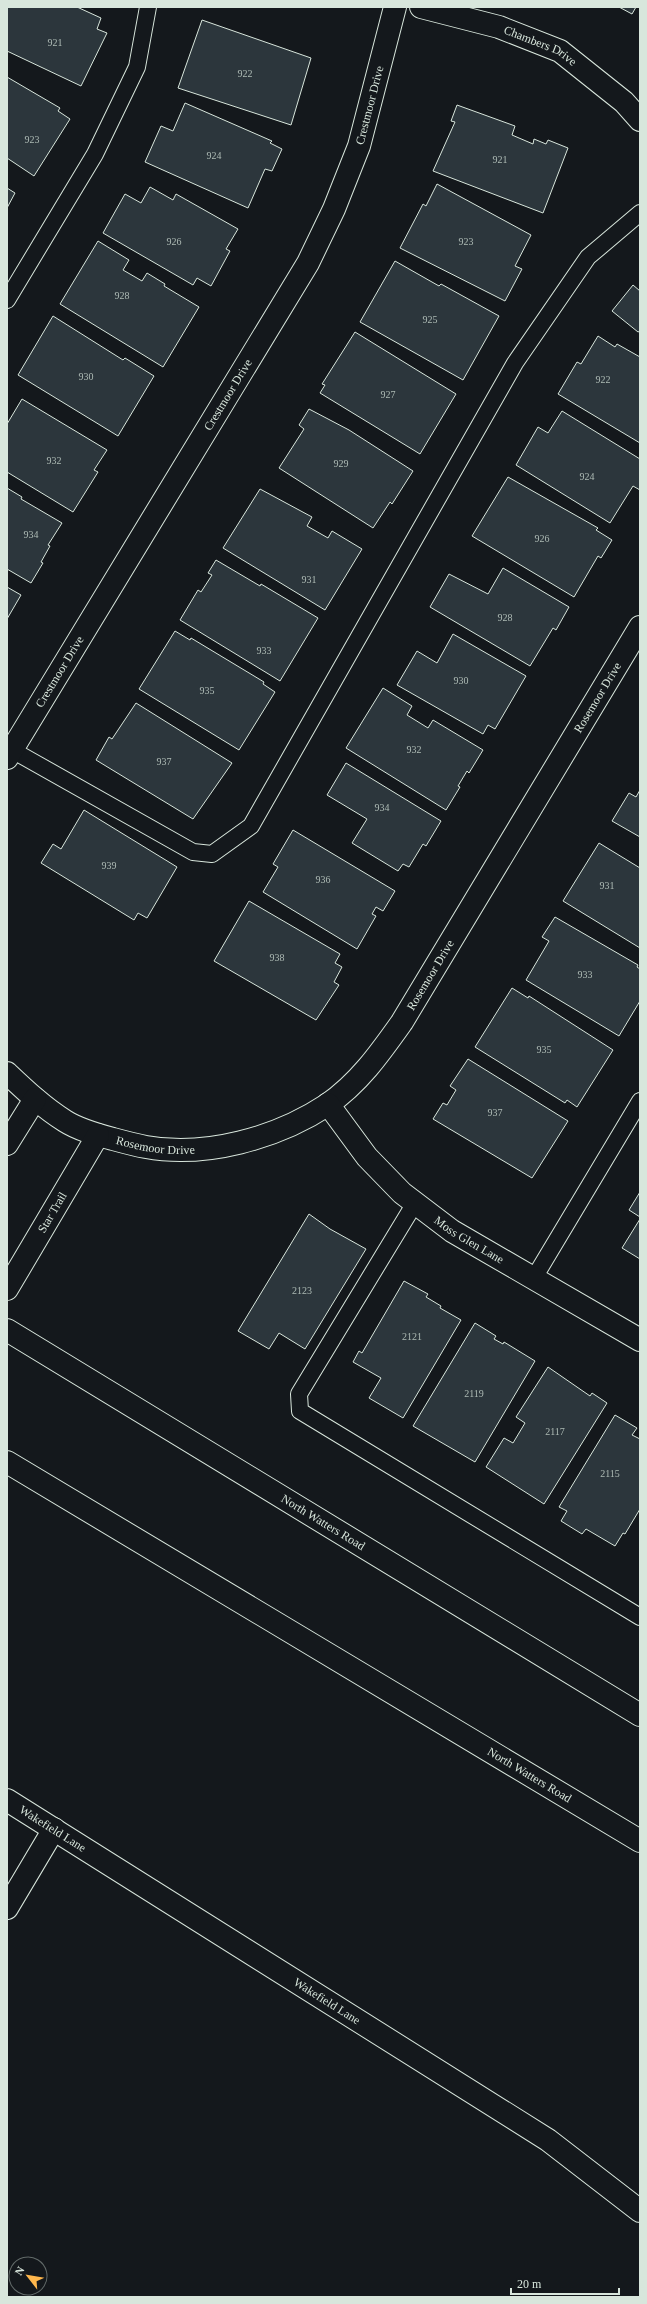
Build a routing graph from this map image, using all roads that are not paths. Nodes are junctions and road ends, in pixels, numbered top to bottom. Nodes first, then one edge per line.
1 (148, 7) edge
2 (395, 7) edge
3 (421, 7) edge
4 (640, 120) edge
5 (640, 213) edge
6 (7, 300) edge
7 (640, 627) edge
8 (9, 754) edge
9 (7, 1073) edge
10 (35, 1099) junction
11 (640, 1101) edge
12 (328, 1104) junction
13 (98, 1135) junction
14 (7, 1144) edge
15 (415, 1203) junction
16 (534, 1278) junction
17 (7, 1289) edge
18 (7, 1330) edge
19 (640, 1340) edge
20 (7, 1462) edge
21 (640, 1617) edge
22 (640, 1715) edge
23 (7, 1800) edge
24 (54, 1829) junction
25 (640, 1841) edge
26 (7, 1908) edge
27 (640, 2212) edge

1 - 6 lane
2 - 8 street, Crestmoor Drive
3 - 4 street, Chambers Drive
5 - 8 lane
7 - 12 street, Rosemoor Drive
9 - 10 street
10 - 13 street
10 - 14 street
11 - 16 lane
12 - 13 street, Rosemoor Drive
12 - 15 street, Moss Glen Lane
13 - 17 street, Star Trail
15 - 16 street, Moss Glen Lane
15 - 21 lane
16 - 19 street, Moss Glen Lane
18 - 22 street, North Watters Road
20 - 25 street, North Watters Road
23 - 24 street, Wakefield Lane
24 - 26 street
24 - 27 street, Wakefield Lane

